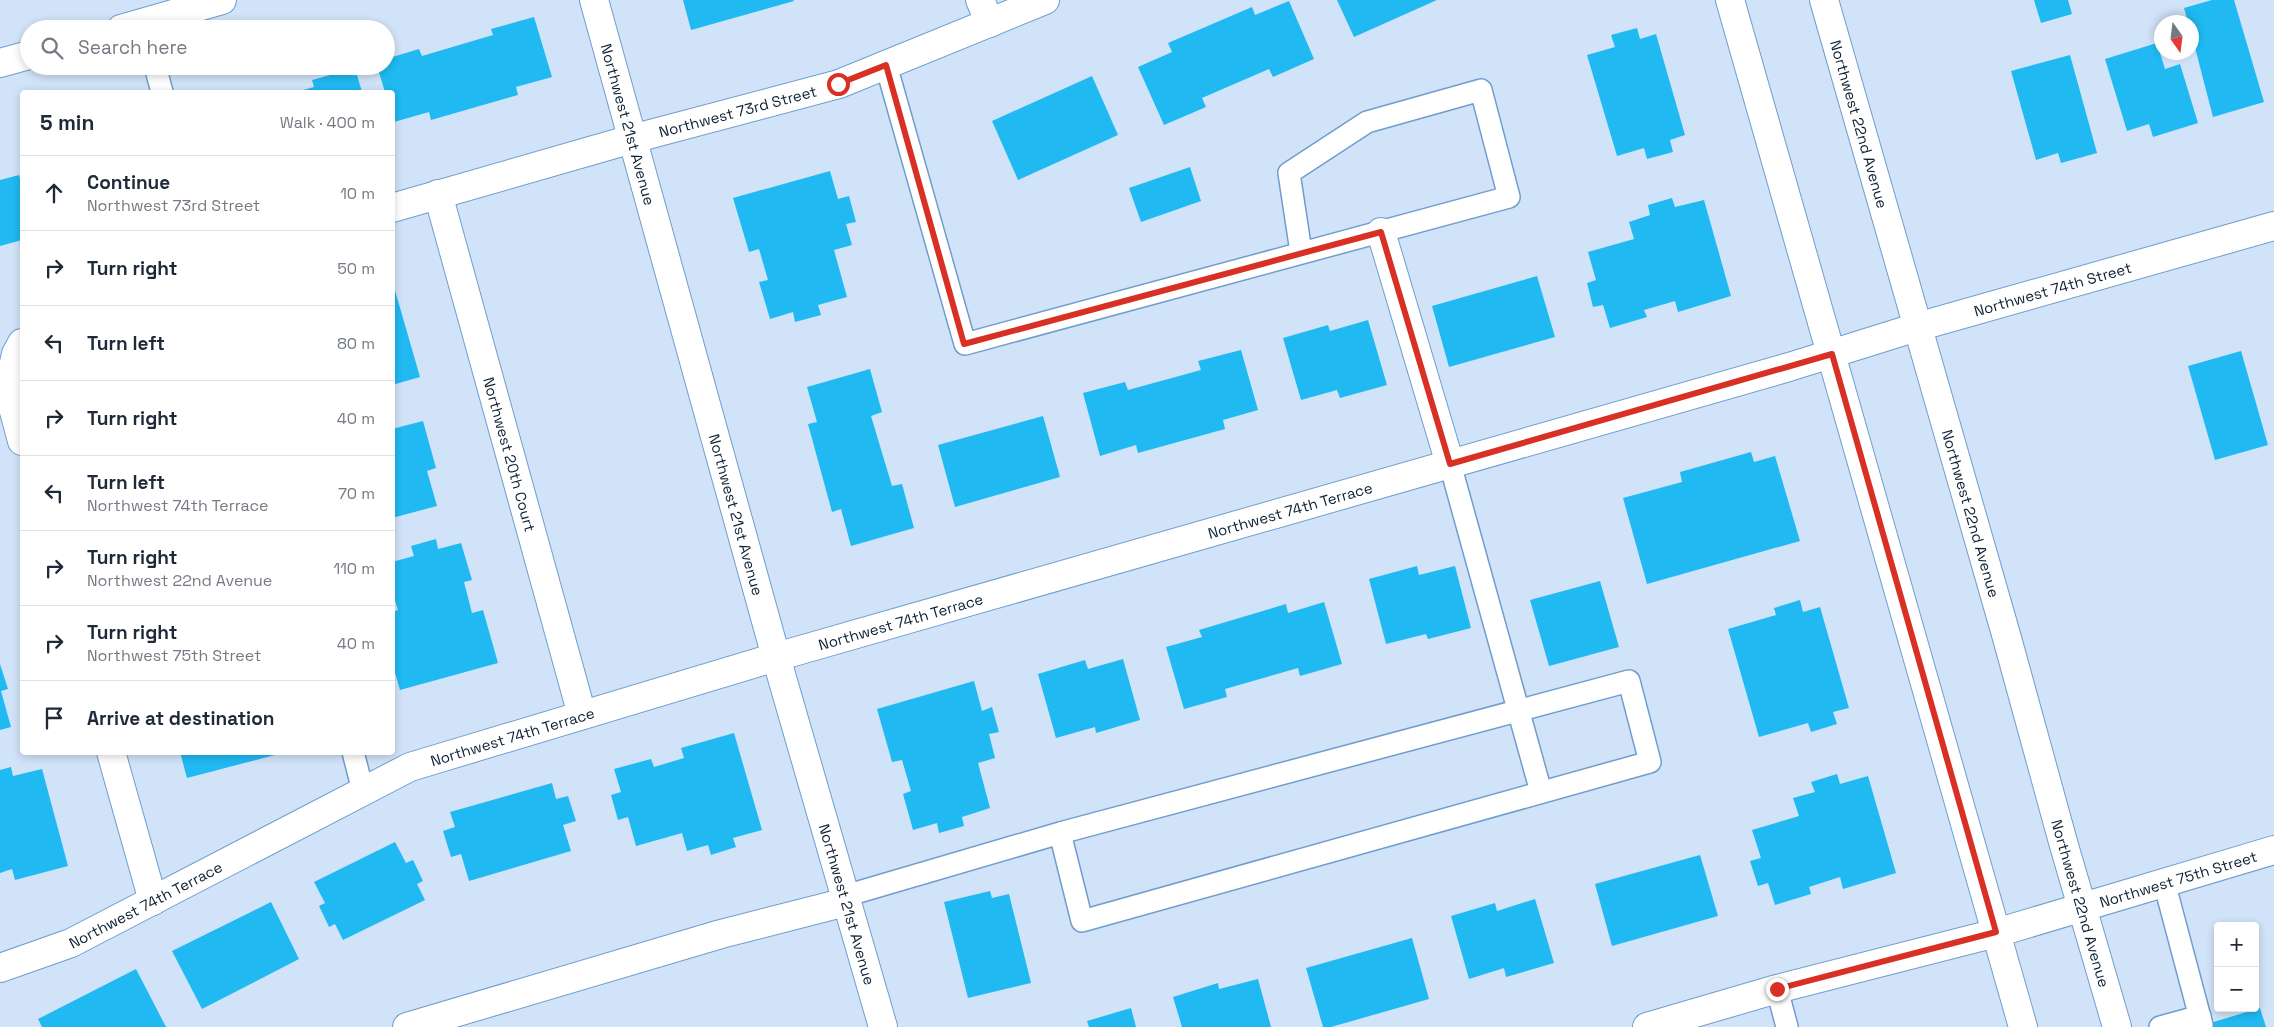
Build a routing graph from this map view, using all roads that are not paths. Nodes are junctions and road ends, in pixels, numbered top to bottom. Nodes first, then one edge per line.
1 (222, 0) edge
2 (594, 0) edge
3 (1045, 0) edge
4 (1730, 0) edge
5 (1824, 0) edge
6 (985, 12) edge
7 (158, 20) edge
8 (20, 57) edge
9 (0, 63) edge
10 (886, 65) junction
11 (157, 75) edge
12 (161, 90) edge
13 (632, 139) junction
14 (438, 194) junction
15 (395, 207) edge
16 (2274, 226) edge
17 (1381, 232) junction
18 (1301, 252) junction
19 (1917, 327) junction
20 (20, 348) edge
21 (1832, 354) junction
22 (20, 434) edge
23 (1450, 464) junction
24 (776, 656) junction
25 (1519, 710) junction
26 (582, 715) junction
27 (112, 755) edge
28 (353, 755) edge
29 (363, 791) junction
30 (1541, 792) junction
31 (1060, 833) junction
32 (2274, 850) edge
33 (2164, 882) junction
34 (846, 899) junction
35 (153, 901) junction
36 (2082, 906) junction
37 (1996, 932) junction
38 (0, 968) edge
39 (1777, 989) junction
40 (407, 1027) edge
41 (883, 1027) edge
42 (1647, 1027) edge
43 (1787, 1027) edge
44 (2023, 1027) edge
45 (2117, 1027) edge
46 (2160, 1027) edge

1 - 7 street
2 - 13 street, Northwest 21st Avenue
3 - 6 street, Northwest 73rd Street
4 - 21 street
5 - 19 street, Northwest 22nd Avenue
6 - 10 street, Northwest 73rd Street
8 - 9 street
10 - 13 street, Northwest 73rd Street
10 - 18 lane
11 - 12 lane
13 - 14 street, Northwest 73rd Street
13 - 24 street, Northwest 21st Avenue
14 - 15 street, Northwest 73rd Street
14 - 26 street, Northwest 20th Court
16 - 19 street, Northwest 74th Street
17 - 18 lane
17 - 18 lane
17 - 23 street
19 - 21 street, Northwest 74th Street
19 - 36 street, Northwest 22nd Avenue
20 - 22 street
21 - 23 street, Northwest 74th Terrace
21 - 37 street
23 - 24 street, Northwest 74th Terrace
23 - 25 lane
24 - 26 street, Northwest 74th Terrace
24 - 34 street, Northwest 21st Avenue
25 - 30 lane
25 - 30 lane
25 - 31 lane
26 - 29 street, Northwest 74th Terrace
27 - 35 street
28 - 29 lane
29 - 35 street, Northwest 74th Terrace
30 - 31 lane
31 - 34 lane
32 - 33 street, Northwest 75th Street
33 - 36 street, Northwest 75th Street
33 - 46 lane
34 - 40 street
34 - 41 street, Northwest 21st Avenue
35 - 38 street, Northwest 74th Terrace
36 - 37 street, Northwest 75th Street
36 - 45 street, Northwest 22nd Avenue
37 - 39 street, Northwest 75th Street
37 - 44 street
39 - 42 street, Northwest 75th Street
39 - 43 lane

